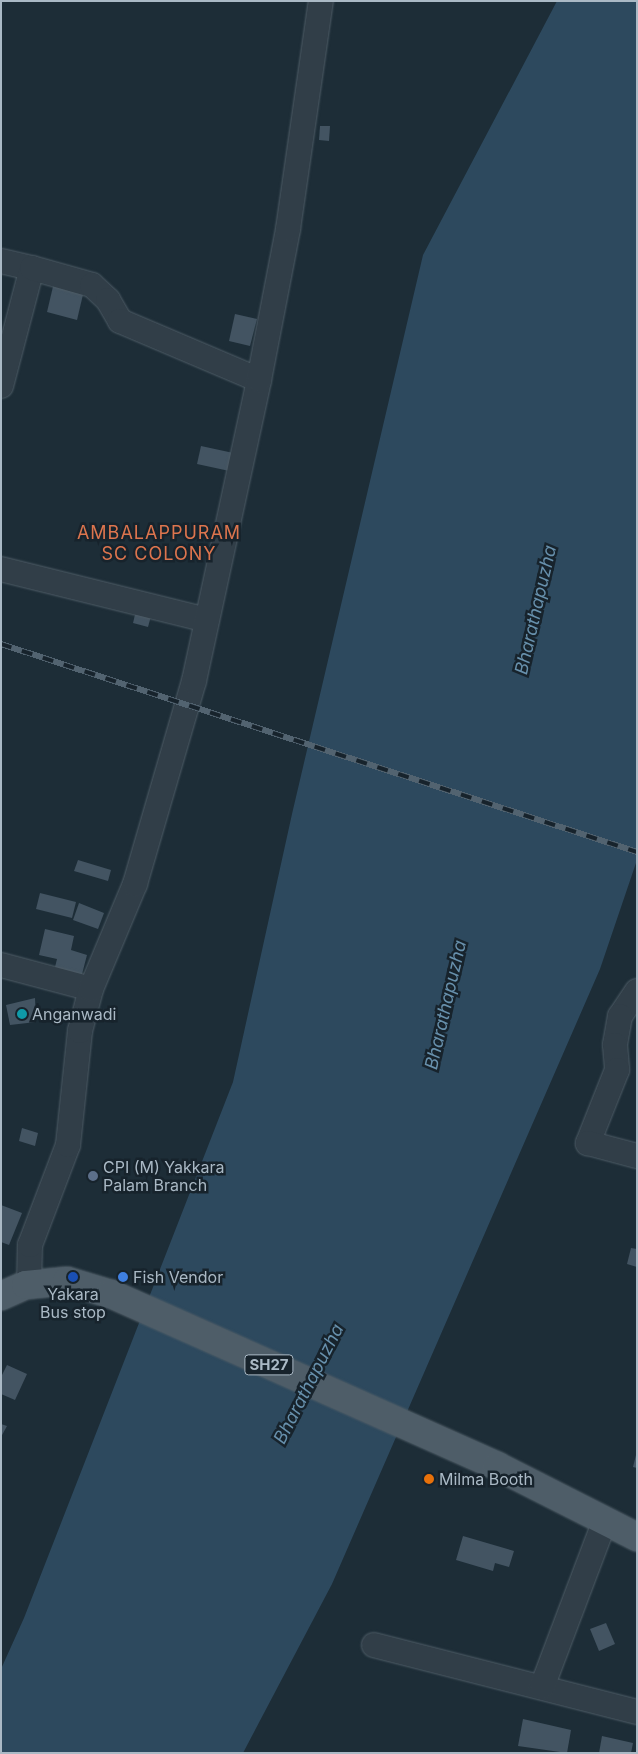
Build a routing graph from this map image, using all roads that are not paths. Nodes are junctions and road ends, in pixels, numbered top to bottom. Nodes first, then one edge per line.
1 (321, 1) edge
2 (1, 262) edge
3 (32, 268) junction
4 (259, 380) junction
5 (1, 386) edge
6 (1, 569) edge
7 (207, 620) junction
8 (1, 965) edge
9 (91, 989) junction
10 (637, 991) edge
11 (637, 1156) edge
12 (30, 1285) junction
13 (1, 1296) edge
14 (605, 1520) junction
15 (637, 1538) edge
16 (374, 1645) dead end
17 (542, 1687) junction
18 (637, 1712) edge

1 - 4 street
2 - 3 street
3 - 4 street
3 - 5 street
4 - 7 street
6 - 7 street
7 - 9 street
8 - 9 street
9 - 12 street
10 - 11 street
12 - 13 main road, SH27
12 - 14 main road, SH27
14 - 15 main road, SH27
14 - 17 street
16 - 17 street
17 - 18 street

